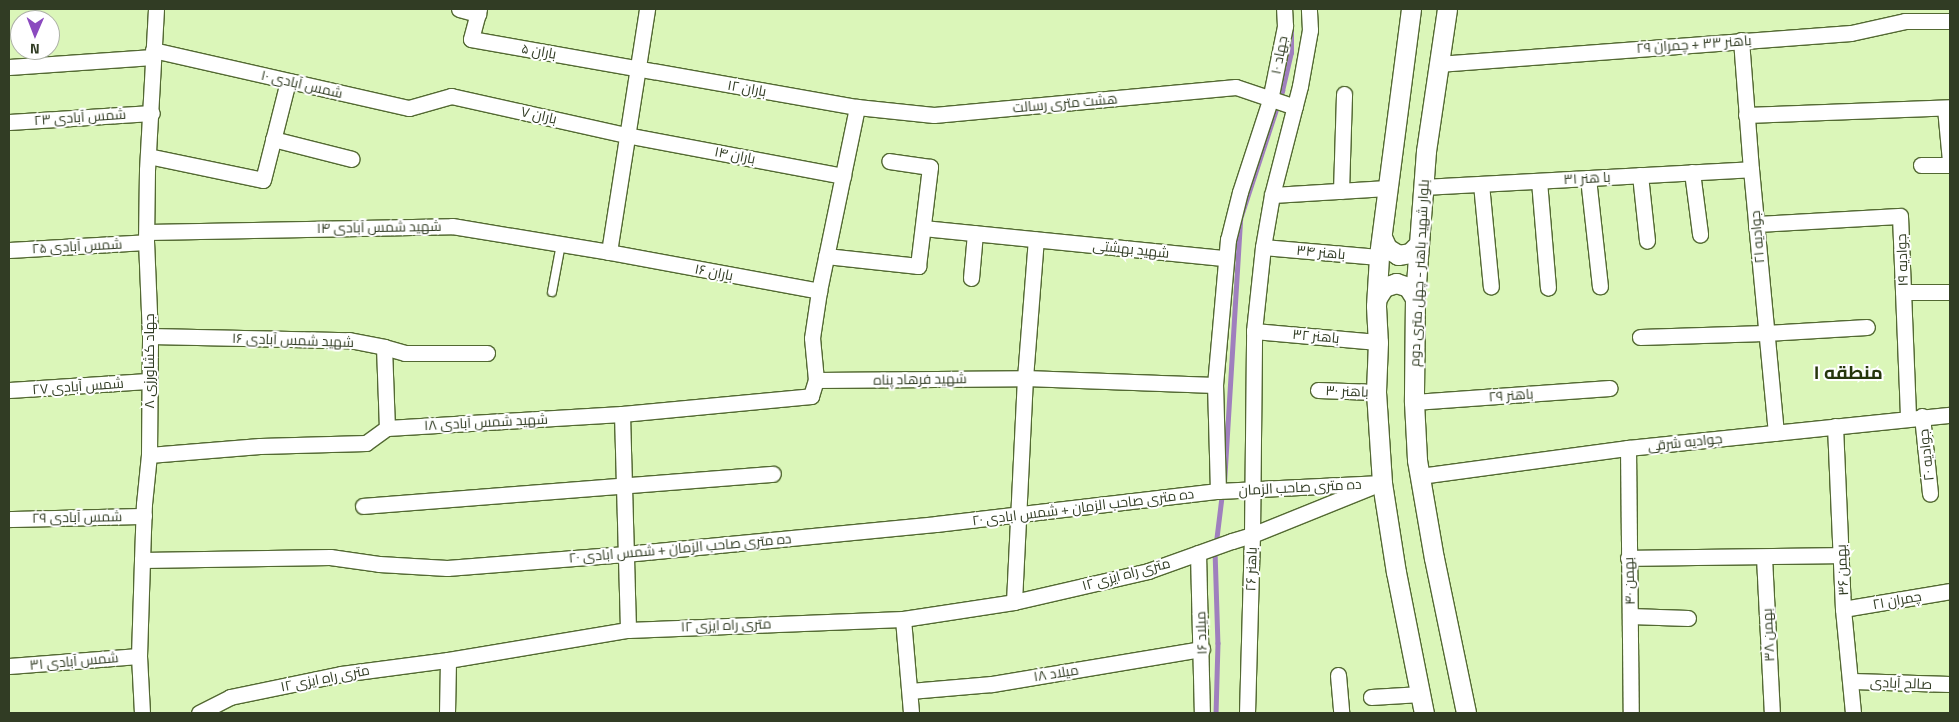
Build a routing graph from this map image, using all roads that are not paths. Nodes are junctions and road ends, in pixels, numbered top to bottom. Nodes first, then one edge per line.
1 (156, 9) edge
2 (459, 9) edge
3 (647, 9) edge
4 (1284, 9) edge
5 (1309, 9) edge
6 (1411, 9) edge
7 (1447, 9) edge
8 (478, 11) edge
9 (1950, 21) edge
10 (1741, 40) junction
11 (153, 53) junction
12 (1438, 64) junction
13 (9, 68) edge
14 (637, 68) junction
15 (288, 80) junction
16 (1344, 94) dead end
17 (451, 96) joint
18 (1270, 100) junction
19 (857, 107) junction
20 (1295, 107) junction
21 (1948, 108) edge
22 (152, 113) junction
23 (1746, 115) junction
24 (9, 122) edge
25 (626, 134) junction
26 (273, 139) junction
27 (148, 156) junction
28 (352, 159) dead end
29 (889, 161) dead end
30 (1950, 163) edge
31 (1921, 165) dead end
32 (1751, 169) junction
33 (1692, 172) junction
34 (1640, 175) junction
35 (843, 176) junction
36 (1588, 178) junction
37 (1539, 181) junction
38 (1481, 184) junction
39 (1423, 187) junction
40 (1388, 188) junction
41 (1341, 191) junction
42 (1272, 195) junction
43 (1756, 224) junction
44 (923, 228) junction
45 (975, 233) junction
46 (1700, 234) dead end
47 (146, 237) junction
48 (1382, 237) junction
49 (1036, 239) junction
50 (1647, 241) dead end
51 (560, 244) junction
52 (1419, 244) junction
53 (1263, 247) junction
54 (9, 250) edge
55 (609, 252) junction
56 (826, 256) junction
57 (1379, 257) junction
58 (1226, 258) junction
59 (971, 278) dead end
60 (1600, 286) dead end
61 (1490, 287) dead end
62 (1548, 288) dead end
63 (819, 291) junction
64 (552, 292) dead end
65 (1903, 292) junction
66 (1950, 292) edge
67 (1377, 298) junction
68 (1415, 298) junction
69 (1867, 327) dead end
70 (1254, 331) junction
71 (1766, 334) junction
72 (150, 336) junction
73 (1640, 337) dead end
74 (1378, 342) junction
75 (384, 348) junction
76 (487, 353) dead end
77 (1025, 378) junction
78 (816, 380) junction
79 (148, 381) junction
80 (1215, 385) junction
81 (1609, 388) dead end
82 (9, 390) edge
83 (1318, 390) dead end
84 (1376, 392) junction
85 (1414, 402) junction
86 (622, 414) junction
87 (1950, 415) edge
88 (1915, 417) junction
89 (1835, 426) junction
90 (387, 428) junction
91 (1776, 433) junction
92 (1628, 448) junction
93 (149, 455) junction
94 (773, 474) dead end
95 (1420, 476) junction
96 (1382, 483) junction
97 (623, 485) junction
98 (1254, 488) junction
99 (1218, 491) junction
100 (1930, 494) dead end
101 (363, 506) dead end
102 (1017, 515) junction
103 (144, 516) junction
104 (9, 519) edge
105 (1252, 535) junction
106 (1202, 551) junction
107 (625, 554) junction
108 (1841, 555) junction
109 (1764, 557) junction
110 (1628, 558) junction
111 (142, 560) junction
112 (1950, 591) edge
113 (1014, 602) junction
114 (1843, 609) junction
115 (1630, 616) junction
116 (1688, 618) dead end
117 (903, 619) junction
118 (628, 630) junction
119 (1202, 649) junction
120 (140, 656) junction
121 (448, 660) junction
122 (9, 666) edge
123 (1338, 675) dead end
124 (1852, 681) junction
125 (1950, 684) edge
126 (910, 691) junction
127 (1421, 694) junction
128 (1371, 697) dead end
129 (142, 713) edge
130 (199, 713) edge
131 (447, 713) edge
132 (911, 713) edge
133 (1202, 713) edge
134 (1247, 713) edge
135 (1340, 713) edge
136 (1424, 713) edge
137 (1466, 713) edge
138 (1631, 713) edge
139 (1772, 713) edge
140 (1853, 713) edge

1 - 11 street, جهاد کشاورزی ۸
2 - 8 street
3 - 14 street
4 - 18 street, جهاد ۱۰
5 - 20 street
6 - 40 street
7 - 12 street, بلوار شهید باهنر - چهل متری دوم
8 - 14 street, باران ۵
9 - 10 street, باهنر ۳۳ + چمران ۲۹
10 - 12 street, باهنر ۳۳ + چمران ۲۹
10 - 23 street, جوادیه ۲۱
11 - 13 street, شمس آبادی ۱۰
11 - 15 street, شمس آبادی ۱۰
11 - 22 street, جهاد کشاورزی ۸
12 - 39 street, بلوار شهید باهنر - چهل متری دوم
14 - 19 street, باران ۱۲
14 - 25 street
15 - 17 street, شمس آبادی ۱۰
15 - 26 street
16 - 41 street
17 - 25 street, باران ۷
18 - 19 street, هشت متری رسالت
18 - 20 street, هشت متری رسالت
18 - 58 street, جهاد ۱۰
19 - 35 street
20 - 42 street
21 - 23 street
21 - 30 street
22 - 24 street, شمس آبادی ۲۳
22 - 27 street, جهاد کشاورزی ۸
23 - 32 street, جوادیه ۲۱
25 - 35 street, باران ۱۴
25 - 55 street
26 - 27 street
26 - 28 street
27 - 47 street, جهاد کشاورزی ۸
29 - 44 street
30 - 31 street
32 - 33 street, با هنر ۳۱
32 - 43 street, جوادیه ۲۱
33 - 34 street, با هنر ۳۱
33 - 46 street
34 - 36 street, با هنر ۳۱
34 - 50 street
35 - 56 street
36 - 37 street, با هنر ۳۱
36 - 60 street
37 - 38 street, با هنر ۳۱
37 - 62 street
38 - 39 street, با هنر ۳۱
38 - 61 street
39 - 52 street, بلوار شهید باهنر - چهل متری دوم
40 - 41 street
40 - 48 street
41 - 42 street
42 - 53 street
43 - 65 street, جوادیه ۱۹
43 - 71 street, جوادیه ۲۱
44 - 45 street, شهید بهشتی
44 - 56 street
45 - 49 street, شهید بهشتی
45 - 59 street
47 - 51 street, شهید شمس آبادی ۱۴
47 - 54 street, شمس آبادی ۲۵
47 - 72 street, جهاد کشاورزی ۸
48 - 52 street
48 - 57 street
49 - 58 street, شهید بهشتی
49 - 77 street
51 - 55 street, شهید شمس آبادی ۱۴
51 - 64 lane
52 - 68 street, بلوار شهید باهنر - چهل متری دوم
53 - 57 street, باهنر ۳۴
53 - 70 street
55 - 63 street, باران ۱۶
56 - 63 street
57 - 67 street
58 - 80 street, جهاد ۱۰
63 - 78 street
65 - 66 street
65 - 88 street, جوادیه ۱۹
67 - 68 street
67 - 74 street
68 - 85 street, بلوار شهید باهنر - چهل متری دوم
69 - 71 street
70 - 74 street, باهنر ۳۲
70 - 98 street
71 - 73 street
71 - 91 street, جوادیه ۲۱
72 - 75 street, شهید شمس آبادی ۱۶
72 - 79 street, جهاد کشاورزی ۸
74 - 84 street
75 - 76 street, شهید شمس آبادی ۱۶
75 - 90 street
77 - 78 street, شهید فرهاد پناه
77 - 80 street, شهید فرهاد پناه
77 - 102 street
78 - 86 street, شهید شمس آبادی ۱۸
79 - 82 street, شمس آبادی ۲۷
79 - 93 street, جهاد کشاورزی ۸
80 - 99 street, جهاد ۱۰
81 - 85 street, باهنر ۲۹
83 - 84 street, باهنر ۳۰
84 - 96 street
85 - 95 street, بلوار شهید باهنر - چهل متری دوم
86 - 90 street, شهید شمس آبادی ۱۸
86 - 97 street
87 - 88 street, جوادیه شرقی
88 - 89 street, جوادیه شرقی
88 - 100 street, جوادیه ۲۰
89 - 91 street, جوادیه شرقی
89 - 108 street, بهمن ۳۶
90 - 93 street
91 - 92 street, جوادیه شرقی
92 - 95 street, جوادیه شرقی
92 - 110 street, بهمن ۴۰
93 - 103 street, جهاد کشاورزی ۸
94 - 97 street
95 - 137 street, بلوار شهید باهنر - چهل متری دوم
96 - 98 street, ده متری صاحب الزمان
96 - 105 street, باهنر ۲۶
96 - 127 street
97 - 101 street
97 - 107 street
98 - 99 street, ده متری صاحب الزمان
98 - 105 street
99 - 102 street, ده متری صاحب الزمان + شمس ابادی ۲۰
102 - 107 street, ده متری صاحب الزمان + شمس ابادی ۲۰
102 - 113 street
103 - 104 street, شمس آبادی ۲۹
103 - 111 street, جهاد کشاورزی ۸
105 - 106 street, ۱۲ متری راه ایزی
105 - 134 street, باهنر ۲۶
106 - 113 street, ۱۲ متری راه ایزی
106 - 119 street, میلاد ۱۶
107 - 111 street, ده متری صاحب الزمان + شمس ابادی ۲۰
107 - 118 street
108 - 109 street
108 - 114 street, بهمن ۳۶
109 - 110 street
109 - 139 street, بهمن ۳۸
110 - 115 street, بهمن ۴۰
111 - 120 street, جهاد کشاورزی ۸
112 - 114 street, چمران ۲۱
113 - 117 street, ۱۲ متری راه ایزی
114 - 124 street, بهمن ۳۶
115 - 116 street
115 - 138 street, بهمن ۴۰
117 - 118 street, ۱۲ متری راه ایزی
117 - 126 street
118 - 121 street, ۱۲ متری راه ایزی
119 - 126 street, میلاد ۱۸
119 - 133 street, میلاد ۱۶
120 - 122 street, شمس آبادی ۳۱
120 - 129 street, جهاد کشاورزی ۸
121 - 130 street, ۱۲ متری راه ایزی
121 - 131 street
123 - 135 street
124 - 125 street, صالح آبادی
124 - 140 street, بهمن ۳۶
126 - 132 street
127 - 128 street
127 - 136 street

